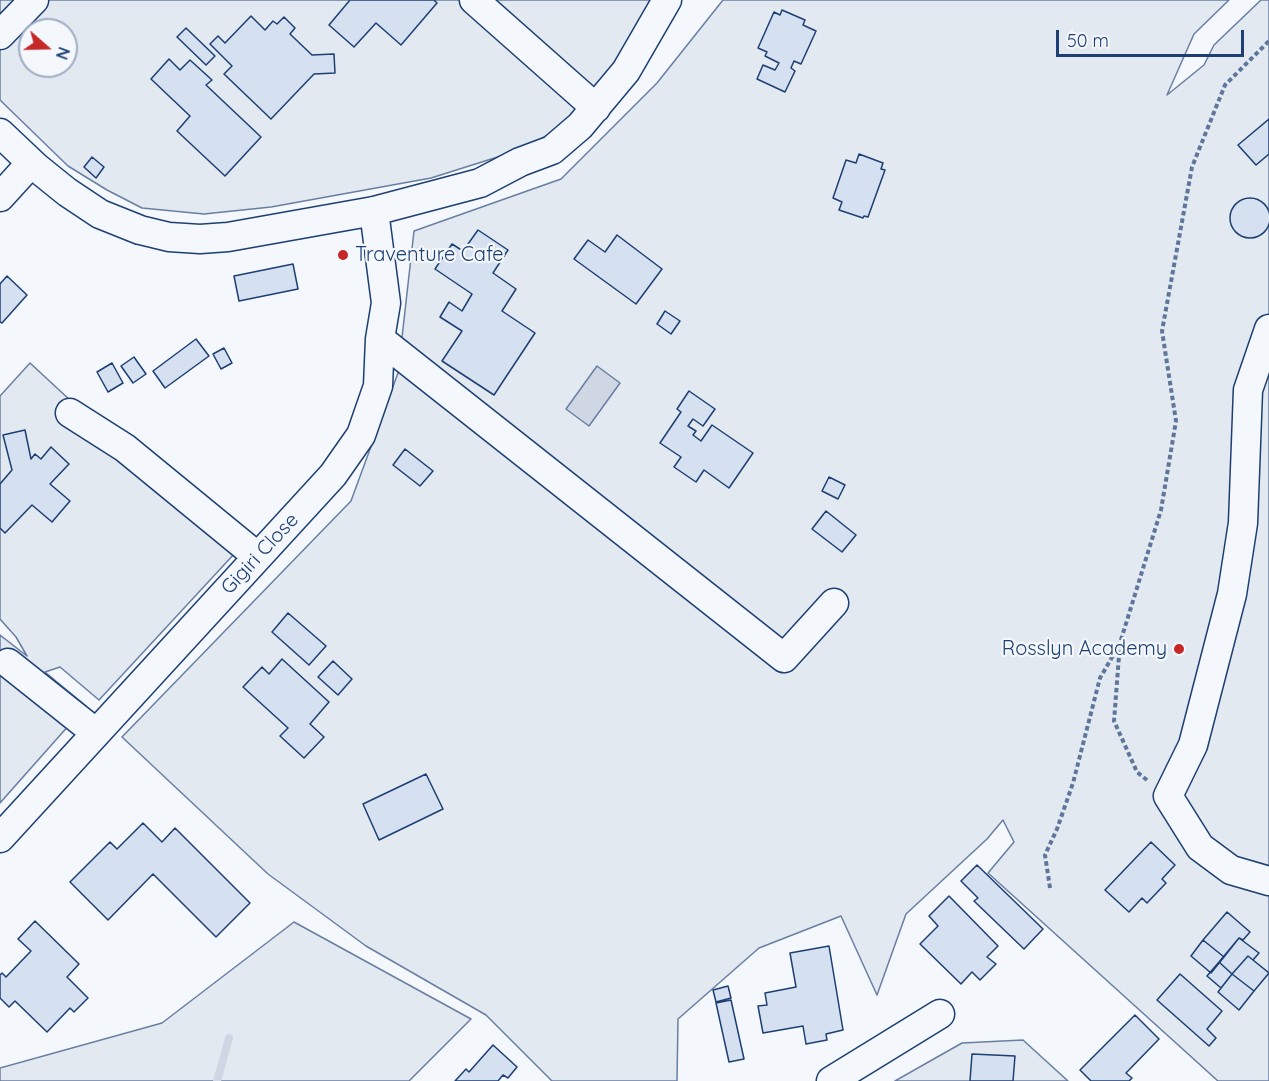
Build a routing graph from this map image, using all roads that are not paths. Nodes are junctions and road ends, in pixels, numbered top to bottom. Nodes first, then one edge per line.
1 (34, 0) edge
2 (474, 0) edge
3 (667, 0) edge
4 (0, 35) edge
5 (596, 108) junction
6 (0, 133) edge
7 (31, 163) junction
8 (0, 197) edge
9 (374, 211) junction
10 (1269, 329) edge
11 (380, 339) junction
12 (69, 413) dead end
13 (258, 557) junction
14 (834, 603) dead end
15 (8, 663) dead end
16 (96, 733) junction
17 (0, 838) edge
18 (1269, 881) edge
19 (940, 1014) dead end
20 (831, 1081) edge

1 - 4 street
2 - 5 street
3 - 5 street
5 - 9 street
6 - 7 street
7 - 8 street
7 - 9 street
9 - 11 street, Gigiri Close
10 - 18 street
11 - 13 street, Gigiri Close
11 - 14 street
12 - 13 street
13 - 16 street, Gigiri Close
15 - 16 street
16 - 17 street, Gigiri Close
19 - 20 street

